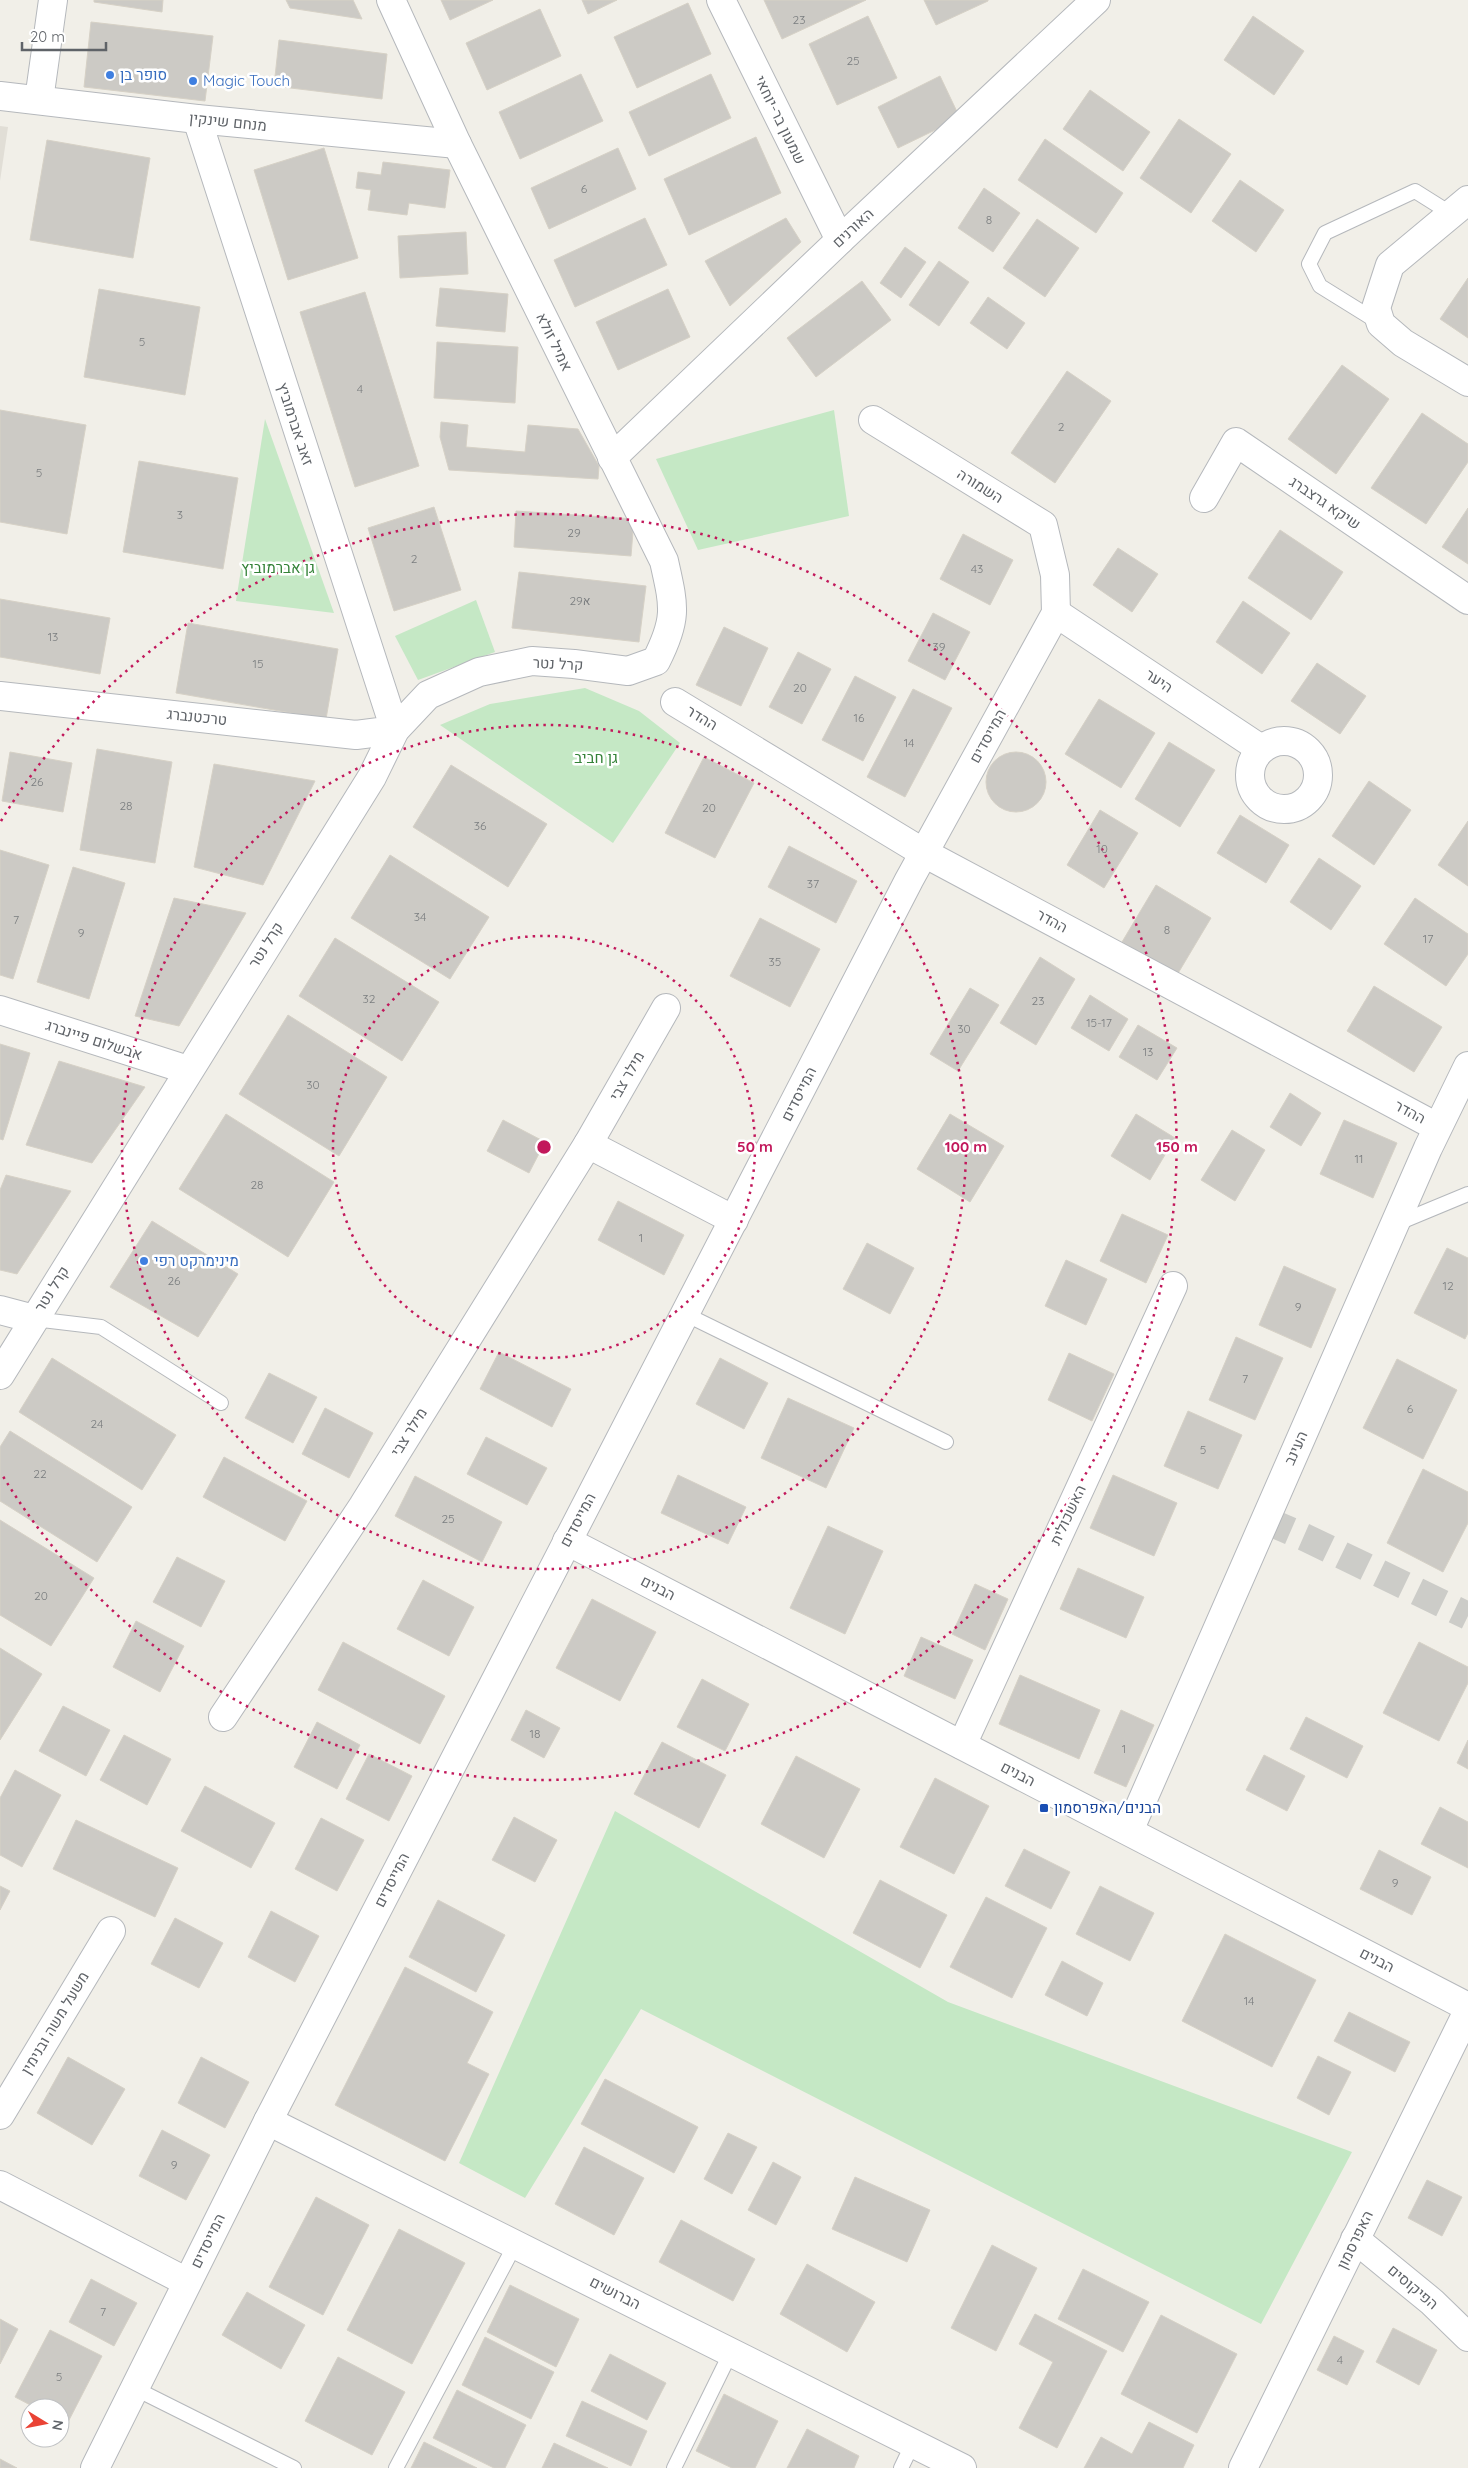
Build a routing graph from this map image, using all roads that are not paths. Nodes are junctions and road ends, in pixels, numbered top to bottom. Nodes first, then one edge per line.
1 (53, 0) edge
2 (391, 0) edge
3 (721, 0) edge
4 (1096, 0) edge
5 (0, 96) edge
6 (39, 100) junction
7 (196, 119) junction
8 (456, 144) junction
9 (1459, 206) edge
10 (840, 240) junction
11 (1381, 324) junction
12 (1468, 382) edge
13 (873, 420) dead end
14 (612, 458) junction
15 (1204, 498) dead end
16 (1468, 600) edge
17 (1056, 613) junction
18 (628, 671) joint
19 (0, 696) edge
20 (675, 702) dead end
21 (394, 730) junction
22 (1261, 749) dead end
23 (924, 853) junction
24 (666, 1008) dead end
25 (0, 1010) edge
26 (1468, 1066) edge
27 (188, 1070) junction
28 (1437, 1127) junction
29 (588, 1144) junction
30 (1468, 1194) edge
31 (734, 1220) junction
32 (1394, 1225) junction
33 (1173, 1286) dead end
34 (0, 1310) edge
35 (685, 1314) junction
36 (34, 1319) junction
37 (0, 1375) edge
38 (221, 1403) dead end
39 (946, 1442) dead end
40 (567, 1541) junction
41 (223, 1717) dead end
42 (962, 1745) junction
43 (1129, 1831) junction
44 (110, 1931) dead end
45 (1468, 2006) edge
46 (1468, 2011) edge
47 (0, 2115) edge
48 (268, 2120) junction
49 (0, 2185) edge
50 (1355, 2240) junction
51 (516, 2243) junction
52 (187, 2282) junction
53 (1468, 2337) edge
54 (731, 2352) junction
55 (134, 2388) junction
56 (912, 2443) junction
57 (95, 2468) edge
58 (294, 2468) edge
59 (396, 2468) edge
60 (674, 2468) edge
61 (901, 2468) edge
62 (962, 2468) edge
63 (1243, 2468) edge

1 - 6 street
2 - 8 street, אמיל זולא
3 - 10 street, שמעון בר-יוחאי
4 - 10 street, האורנים
5 - 6 street, מנחם שינקין
6 - 7 street, מנחם שינקין
7 - 8 street, מנחם שינקין
7 - 21 street, זאב אברמוביץ
8 - 14 street, אמיל זולא
9 - 11 street
9 - 11 lane
10 - 14 street, האורנים
11 - 12 street
13 - 17 street, השמורה
14 - 18 street, אמיל זולא
15 - 16 street, שיקא גרצברג
17 - 22 street, היער
17 - 23 street, המייסדים
18 - 21 street, קרל נטר
19 - 21 street, טרכטנברג
20 - 23 street, ההדר
21 - 27 street, קרל נטר
23 - 28 street, ההדר
23 - 31 street, המייסדים
24 - 29 street, מילר צבי
25 - 27 street, אבשלום פיינברג
26 - 28 street, העינב
27 - 36 street, קרל נטר
28 - 32 street, העינב
29 - 31 street
29 - 41 street, מילר צבי
30 - 32 lane
31 - 35 street, המייסדים
32 - 43 street, העינב
33 - 42 street, האשכולית
34 - 36 street
35 - 39 lane
35 - 40 street, המייסדים
36 - 37 street, קרל נטר
36 - 38 lane
40 - 42 street, הבנים
40 - 48 street, המייסדים
42 - 43 street, הבנים
43 - 45 street, הבנים
44 - 47 street, משעל משה ובנימין
46 - 50 street, האפרסמון
48 - 51 street, הברושים
48 - 52 street, המייסדים
49 - 52 street
50 - 53 street, הפיקוסים
50 - 63 street, האפרסמון
51 - 54 street, הברושים
51 - 59 lane
52 - 55 street, המייסדים
54 - 56 street, הברושים
54 - 60 lane
55 - 57 street, המייסדים
55 - 58 lane
56 - 61 lane
56 - 62 street, הברושים

